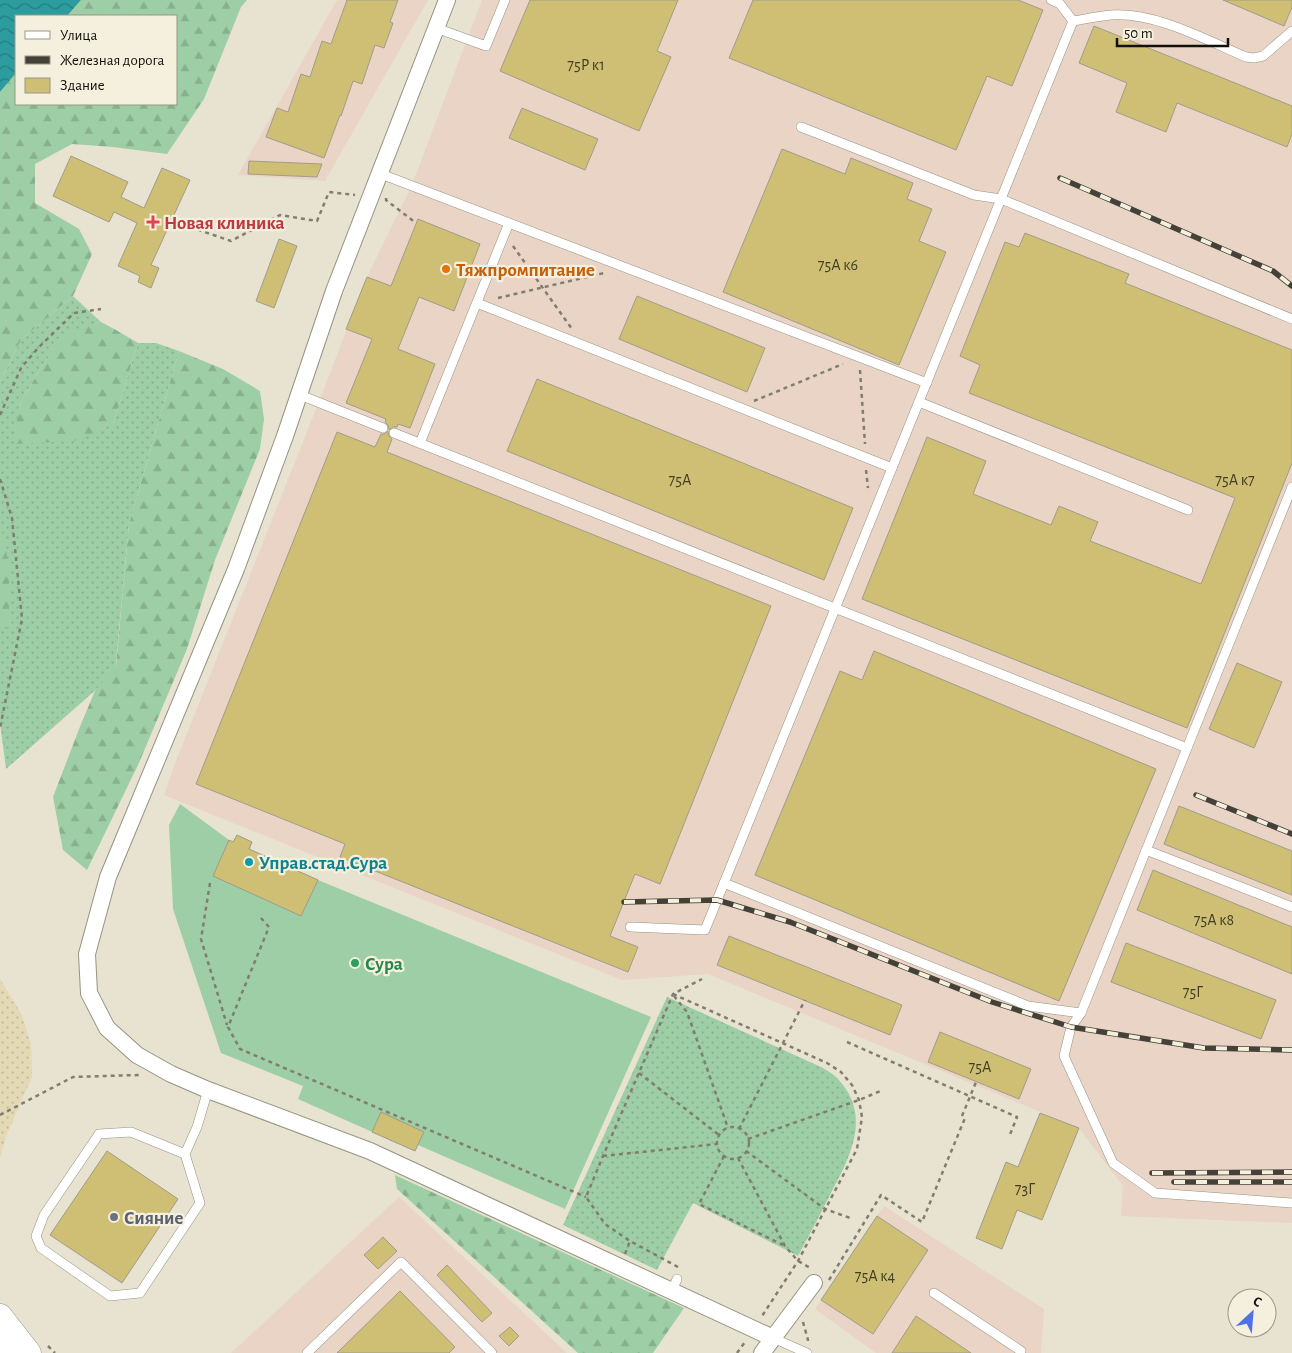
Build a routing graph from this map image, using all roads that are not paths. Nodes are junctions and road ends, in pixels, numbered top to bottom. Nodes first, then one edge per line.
1 (447, 0) edge
2 (504, 0) edge
3 (1051, 0) edge
4 (1073, 21) junction
5 (436, 28) junction
6 (1292, 32) edge
7 (801, 127) dead end
8 (380, 174) junction
9 (1001, 199) junction
10 (509, 223) junction
11 (477, 303) junction
12 (1292, 319) edge
13 (926, 383) junction
14 (300, 395) junction
15 (919, 402) junction
16 (383, 428) dead end
17 (394, 433) dead end
18 (420, 443) junction
19 (892, 468) junction
20 (1292, 487) edge
21 (1188, 510) dead end
22 (836, 608) junction
23 (1187, 748) junction
24 (1146, 850) junction
25 (724, 883) junction
26 (1292, 907) edge
27 (630, 927) dead end
28 (1081, 1013) junction
29 (208, 1090) junction
30 (185, 1154) junction
31 (1292, 1203) edge
32 (818, 1277) road end
33 (934, 1293) dead end
34 (0, 1316) edge
35 (773, 1338) junction
36 (0, 1346) edge
37 (804, 1352) edge
38 (8, 1353) edge
39 (29, 1353) edge
40 (307, 1353) edge
41 (492, 1353) edge
42 (762, 1353) edge
43 (1020, 1353) edge

1 - 5 street
2 - 5 lane
3 - 4 lane
4 - 6 lane
4 - 9 lane
5 - 8 street
7 - 9 lane
8 - 10 lane
8 - 14 street
9 - 12 lane
9 - 13 lane
10 - 11 lane
10 - 13 lane
11 - 18 lane
11 - 19 lane
13 - 15 lane
14 - 16 lane
14 - 29 street
15 - 19 lane
15 - 21 lane
17 - 18 lane
18 - 22 lane
19 - 22 lane
20 - 23 lane
22 - 23 lane
22 - 25 lane
23 - 24 lane
24 - 26 lane
24 - 28 lane
25 - 27 lane
25 - 28 lane
28 - 31 lane
29 - 30 lane
29 - 35 street
30 - 30 lane
32 - 35 street
33 - 43 lane
34 - 39 street
35 - 37 lane
35 - 42 street
36 - 38 main road
40 - 41 lane

